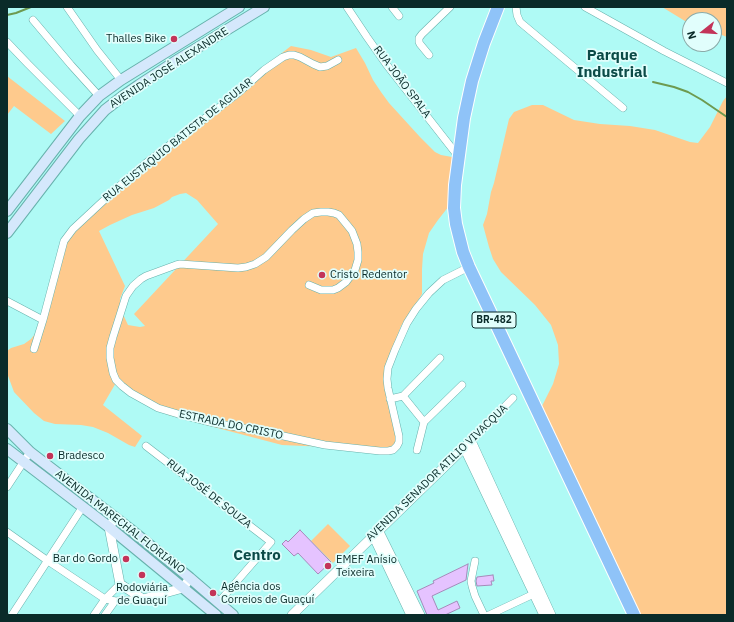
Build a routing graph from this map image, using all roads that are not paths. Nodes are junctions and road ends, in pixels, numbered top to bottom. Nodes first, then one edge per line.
1 (67, 7) edge
2 (240, 7) edge
3 (264, 7) edge
4 (347, 7) edge
5 (392, 7) edge
6 (450, 7) edge
7 (498, 7) edge
8 (516, 7) edge
9 (585, 7) edge
10 (399, 16) dead end
11 (33, 20) dead end
12 (7, 42) edge
13 (170, 50) junction
14 (429, 55) dead end
15 (338, 60) dead end
16 (177, 61) junction
17 (121, 80) junction
18 (727, 83) edge
19 (99, 96) junction
20 (623, 108) dead end
21 (80, 116) junction
22 (458, 156) junction
23 (15, 200) junction
24 (26, 208) junction
25 (7, 211) edge
26 (7, 233) edge
27 (469, 267) junction
28 (309, 285) dead end
29 (7, 301) edge
30 (43, 320) junction
31 (34, 350) dead end
32 (440, 358) dead end
33 (462, 385) dead end
34 (403, 396) junction
35 (513, 398) dead end
36 (390, 399) junction
37 (424, 422) junction
38 (7, 429) edge
39 (467, 444) junction
40 (146, 446) dead end
41 (7, 449) edge
42 (417, 450) dead end
43 (30, 452) junction
44 (23, 462) junction
45 (7, 486) edge
46 (82, 508) junction
47 (116, 518) junction
48 (109, 528) junction
49 (7, 532) edge
50 (376, 533) junction
51 (48, 561) junction
52 (475, 561) dead end
53 (190, 578) junction
54 (120, 584) junction
55 (183, 588) junction
56 (537, 593) junction
57 (143, 598) junction
58 (105, 599) junction
59 (115, 601) junction
60 (218, 603) junction
61 (12, 615) edge
62 (94, 615) edge
63 (105, 615) edge
64 (216, 615) edge
65 (233, 615) edge
66 (292, 615) edge
67 (411, 615) edge
68 (420, 615) edge
69 (484, 615) edge
70 (489, 615) edge
71 (544, 615) edge
72 (551, 615) edge
73 (634, 615) edge

1 - 17 street
2 - 13 main road
3 - 16 main road, AVENIDA JOSÉ ALEXANDRE
4 - 22 street, RUA JOÃO SPALA
5 - 10 street
6 - 14 street
7 - 22 highway, BR-482
8 - 20 street
9 - 18 street
11 - 19 street
12 - 21 street
13 - 16 main road
13 - 17 main road
15 - 30 street, RUA EUSTAQUIO BATISTA DE AGUIAR
16 - 24 main road, AVENIDA JOSÉ ALEXANDRE
17 - 19 main road
19 - 21 main road
21 - 23 main road
22 - 27 highway, BR-482
23 - 24 main road
23 - 25 main road
24 - 26 main road, AVENIDA JOSÉ ALEXANDRE
27 - 36 street, ESTRADA DO CRISTO
27 - 73 highway, BR-482
28 - 36 street, ESTRADA DO CRISTO
29 - 30 street
30 - 31 street, RUA EUSTAQUIO BATISTA DE AGUIAR
32 - 34 street
33 - 37 street
34 - 36 street
34 - 37 street
35 - 39 street, AVENIDA SENADOR ATILIO VIVACQUA
37 - 42 street
38 - 43 main road, AVENIDA MARECHAL FLORIANO
39 - 50 street, AVENIDA SENADOR ATILIO VIVACQUA
39 - 56 street
40 - 60 street, RUA JOSÉ DE SOUZA
41 - 44 main road, AVENIDA MARECHAL FLORIANO
43 - 44 street
43 - 47 main road, AVENIDA MARECHAL FLORIANO
44 - 45 street
44 - 46 main road, AVENIDA MARECHAL FLORIANO
46 - 48 main road, AVENIDA MARECHAL FLORIANO
46 - 51 street
47 - 48 street
47 - 53 main road, AVENIDA MARECHAL FLORIANO
48 - 54 street
48 - 55 main road, AVENIDA MARECHAL FLORIANO
49 - 51 street
50 - 66 street, AVENIDA SENADOR ATILIO VIVACQUA
50 - 67 street
50 - 68 street
51 - 58 street
51 - 61 street
52 - 69 street
53 - 55 street
53 - 60 main road, AVENIDA MARECHAL FLORIANO
54 - 57 street
54 - 58 street
55 - 57 street
55 - 64 main road, AVENIDA MARECHAL FLORIANO
56 - 70 street
56 - 71 street
56 - 72 street
57 - 59 street
58 - 59 street
58 - 62 street
59 - 63 street
60 - 65 main road, AVENIDA MARECHAL FLORIANO

